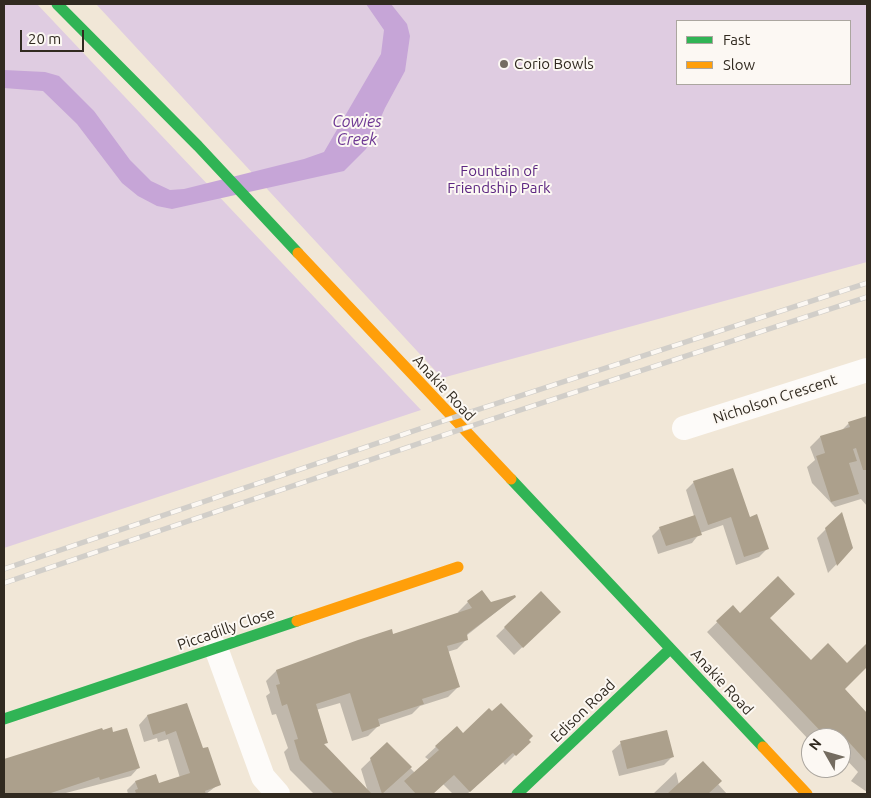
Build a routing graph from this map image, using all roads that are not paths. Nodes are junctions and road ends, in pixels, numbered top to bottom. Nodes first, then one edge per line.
1 (57, 4) edge
2 (867, 370) edge
3 (684, 428) dead end
4 (458, 567) dead end
5 (216, 648) junction
6 (670, 649) junction
7 (4, 719) edge
8 (278, 794) edge
9 (517, 794) edge
10 (807, 794) edge

1 - 6 main road, Anakie Road
2 - 3 street, Nicholson Crescent
4 - 5 main road, Piccadilly Close
5 - 7 main road, Piccadilly Close
5 - 8 street
6 - 9 main road, Edison Road
6 - 10 main road, Anakie Road

